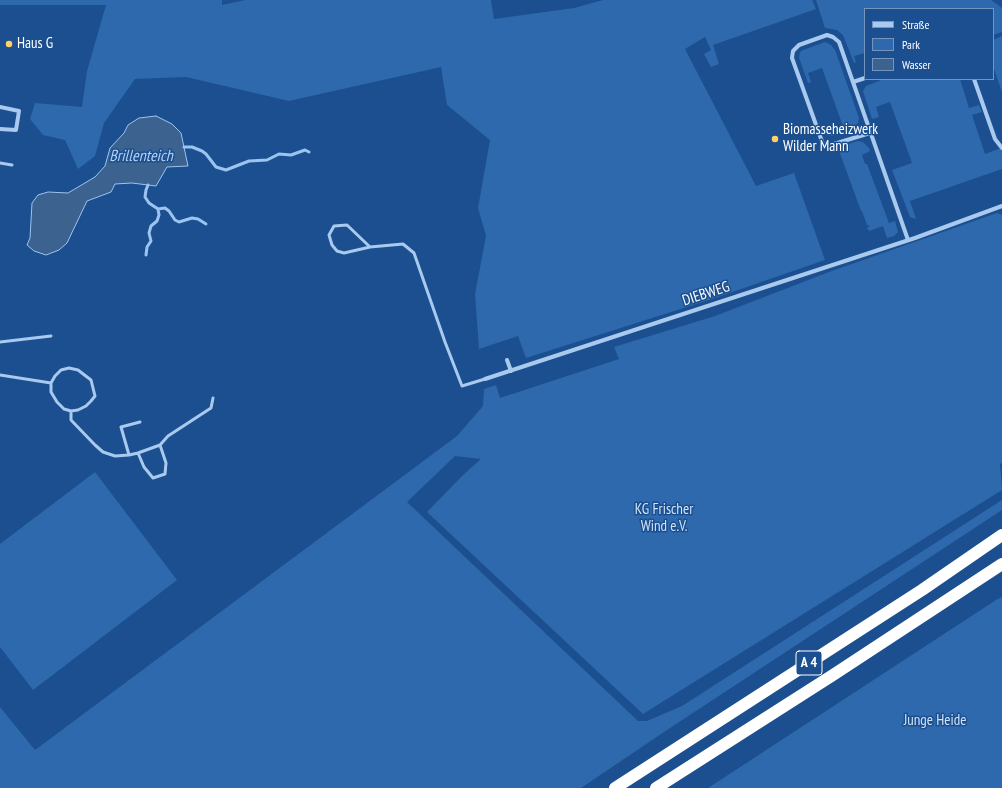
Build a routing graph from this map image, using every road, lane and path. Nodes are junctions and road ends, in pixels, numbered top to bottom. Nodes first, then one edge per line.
1 (864, 78) edge
2 (974, 80) edge
3 (853, 82) junction
4 (0, 107) edge
5 (0, 129) edge
6 (870, 133) junction
7 (1002, 148) edge
8 (0, 164) edge
9 (12, 165) dead end
10 (1002, 206) edge
11 (908, 240) junction
12 (370, 247) junction
13 (51, 336) dead end
14 (0, 342) edge
15 (507, 360) dead end
16 (511, 371) junction
17 (0, 375) edge
18 (485, 380) joint
19 (52, 383) junction
20 (213, 398) dead end
21 (71, 411) junction
22 (140, 422) dead end
23 (160, 445) junction
24 (138, 453) junction
25 (129, 455) junction
26 (1002, 535) edge
27 (1002, 564) edge
28 (615, 788) edge
29 (656, 788) edge

1 - 3 street
2 - 7 street
3 - 6 street
3 - 6 street
4 - 5 street
6 - 11 street
8 - 9 lane
10 - 11 street, DIEBWEG
11 - 16 street, DIEBWEG
12 - 12 lane
12 - 18 lane
13 - 14 lane
15 - 16 street
16 - 18 street, DIEBWEG
17 - 19 lane
19 - 21 lane
19 - 21 lane
20 - 23 lane
21 - 25 lane
22 - 25 lane
23 - 24 lane
23 - 24 lane
24 - 25 lane
26 - 28 highway, A 4
27 - 29 highway, A 4

